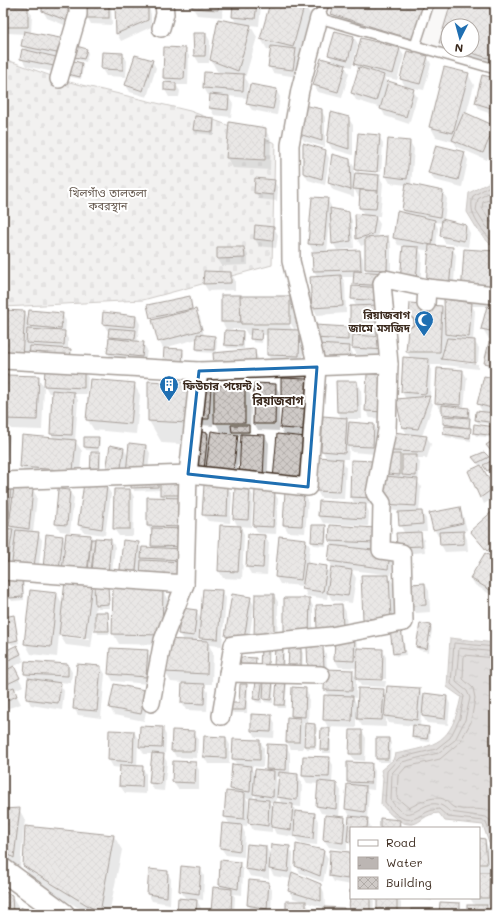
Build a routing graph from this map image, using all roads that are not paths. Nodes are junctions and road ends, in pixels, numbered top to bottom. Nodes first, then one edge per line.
1 (78, 3) edge
2 (164, 3) edge
3 (429, 3) edge
4 (321, 10) edge
5 (161, 28) dead end
6 (415, 46) junction
7 (495, 69) edge
8 (59, 79) dead end
9 (495, 295) edge
10 (386, 321) junction
11 (409, 322) dead end
12 (3, 360) edge
13 (389, 364) junction
14 (317, 367) junction
15 (198, 371) junction
16 (188, 474) junction
17 (3, 481) edge
18 (3, 571) edge
19 (185, 584) junction
20 (228, 673) junction
21 (321, 675) dead end
22 (151, 703) dead end
23 (221, 716) dead end
24 (3, 870) edge
25 (63, 914) edge

1 - 8 street
2 - 5 street
3 - 6 lane
4 - 6 lane
4 - 14 street
6 - 7 lane
9 - 10 street
10 - 11 lane
10 - 13 street
12 - 15 street
13 - 14 street
13 - 20 street
14 - 15 street
14 - 16 street
15 - 16 street
16 - 17 street
16 - 19 street
18 - 19 street
19 - 22 street
20 - 21 street
20 - 23 street
24 - 25 street

